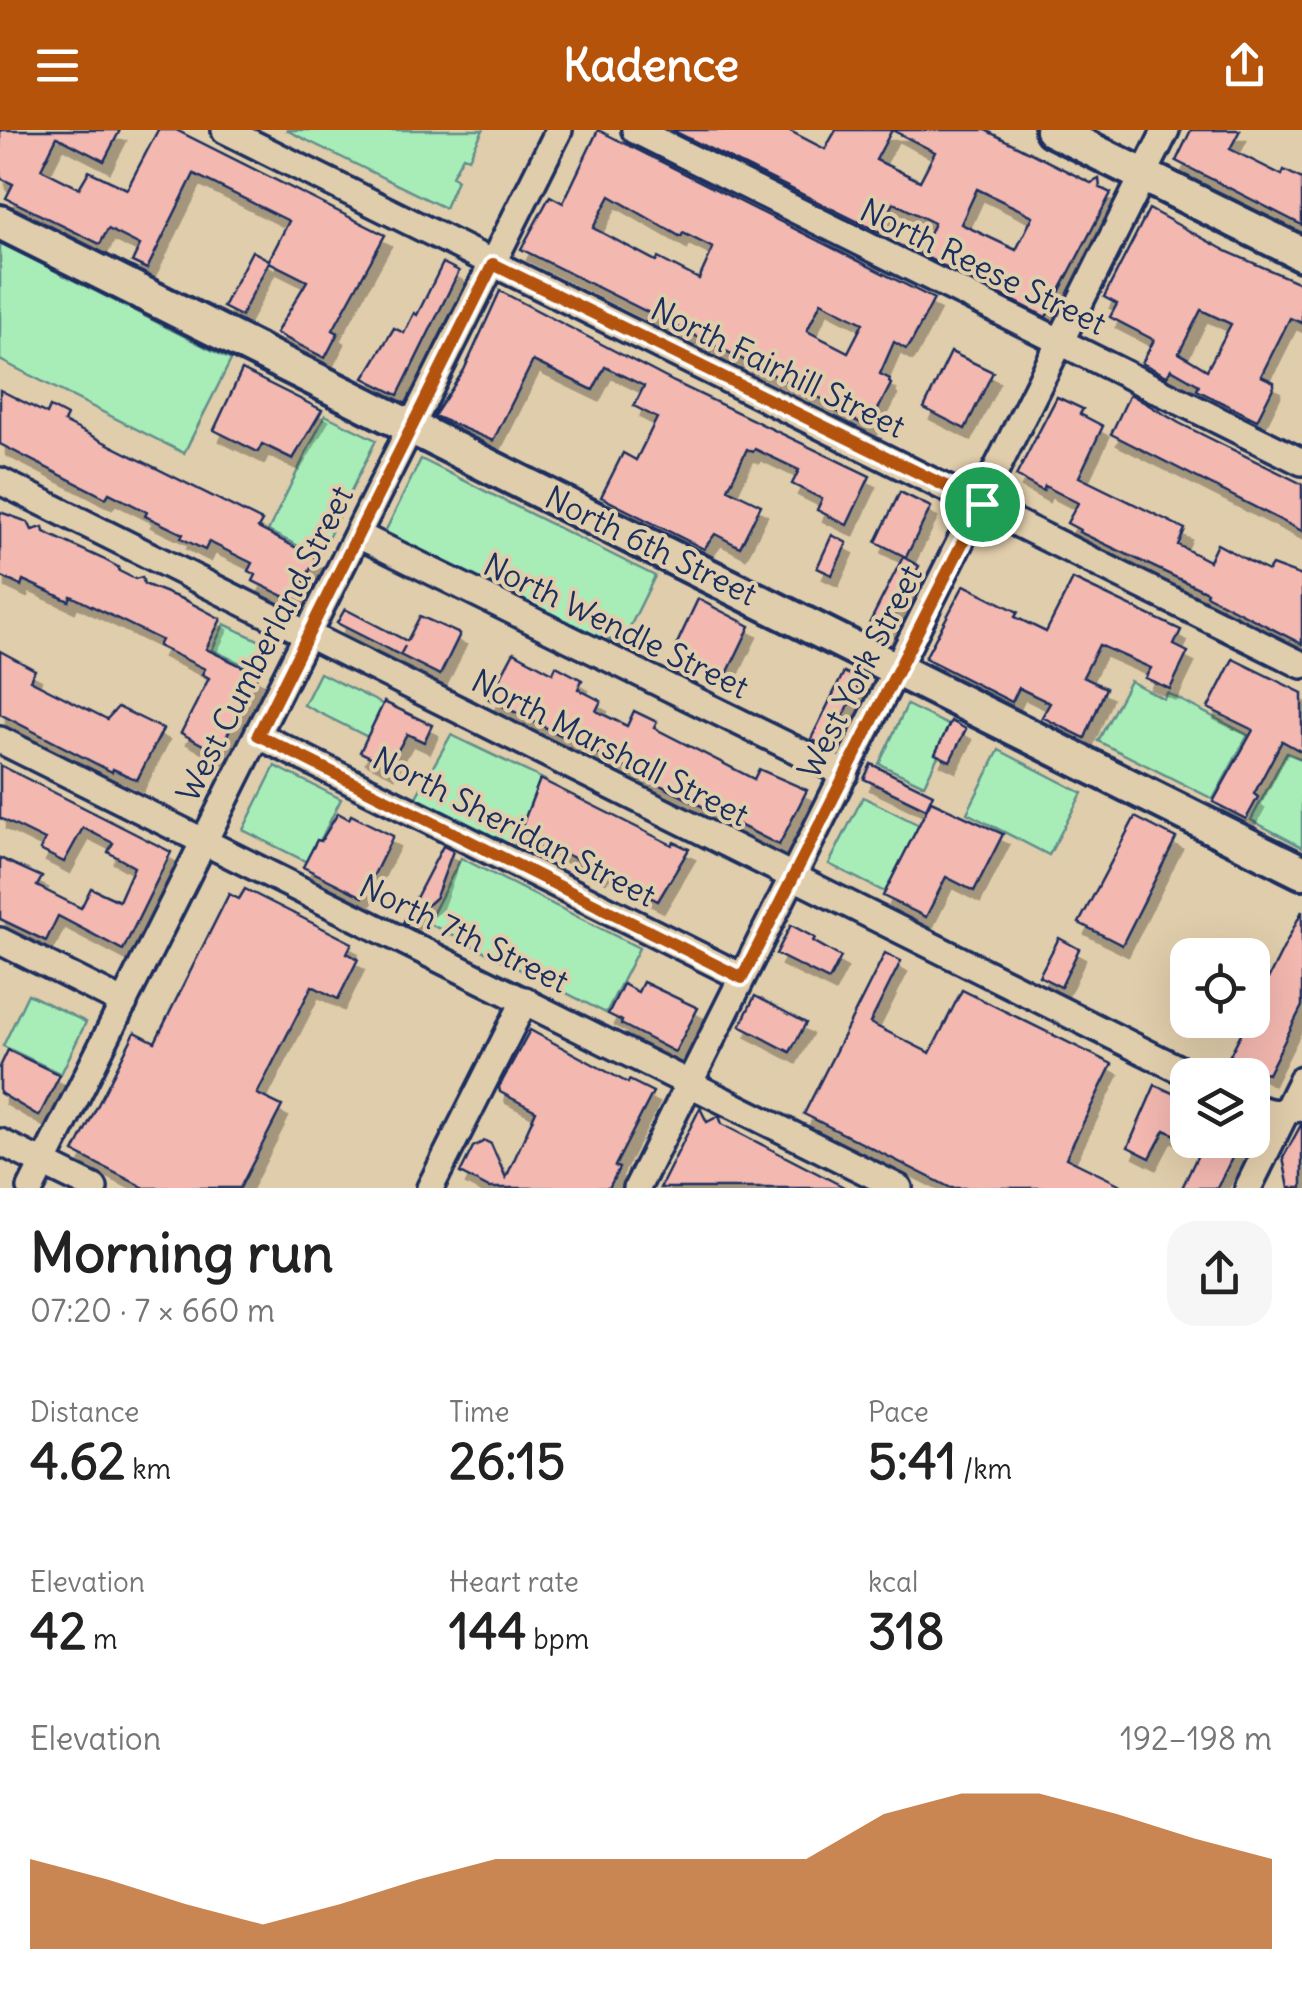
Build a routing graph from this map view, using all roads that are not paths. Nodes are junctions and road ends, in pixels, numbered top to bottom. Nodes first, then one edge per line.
1 (226, 130) edge
2 (559, 130) edge
3 (636, 130) edge
4 (1052, 130) edge
5 (1166, 130) edge
6 (1144, 176) junction
7 (0, 222) edge
8 (1302, 254) edge
9 (493, 264) junction
10 (1061, 341) junction
11 (410, 428) junction
12 (1302, 462) edge
13 (0, 480) edge
14 (982, 504) junction
15 (358, 535) junction
16 (307, 634) junction
17 (1302, 665) edge
18 (898, 668) junction
19 (258, 735) junction
20 (0, 740) edge
21 (845, 774) junction
22 (202, 843) junction
23 (1302, 872) edge
24 (793, 876) junction
25 (0, 940) edge
26 (742, 978) junction
27 (525, 1000) junction
28 (124, 1003) junction
29 (1170, 1065) edge
30 (1302, 1079) edge
31 (690, 1083) junction
32 (1294, 1109) edge
33 (0, 1142) edge
34 (43, 1163) junction
35 (30, 1188) edge
36 (94, 1188) edge
37 (430, 1188) edge
38 (637, 1188) edge
39 (899, 1188) edge
40 (1248, 1188) edge

1 - 9 street, North Fairhill Street
2 - 9 street, West Cumberland Street
3 - 10 street, North Reese Street
4 - 6 main road
5 - 6 street, West York Street
6 - 8 main road
6 - 10 street, West York Street
7 - 11 main road, North 6th Street
9 - 11 street, West Cumberland Street
9 - 14 street, North Fairhill Street
10 - 12 street, North Reese Street
10 - 14 street, West York Street
11 - 15 street, West Cumberland Street
11 - 18 main road, North 6th Street
13 - 16 street, North Marshall Street
14 - 17 street, North Fairhill Street
14 - 18 street, West York Street
15 - 16 street, West Cumberland Street
15 - 21 street, North Wendle Street
16 - 19 street, West Cumberland Street
16 - 24 street, North Marshall Street
18 - 21 street, West York Street
18 - 23 main road, North 6th Street
19 - 22 street, West Cumberland Street
19 - 26 street, North Sheridan Street
20 - 22 street, North 7th Street
21 - 24 street, West York Street
22 - 27 street, North 7th Street
22 - 28 street, West Cumberland Street
24 - 26 street, West York Street
24 - 29 street, North Marshall Street
25 - 28 street
26 - 31 street, West York Street
27 - 31 street, North 7th Street
27 - 37 street
28 - 34 street, West Cumberland Street
30 - 32 street
31 - 38 street, West York Street
31 - 39 street, North 7th Street
32 - 40 street
33 - 34 street
34 - 35 street, West Cumberland Street
34 - 36 street

